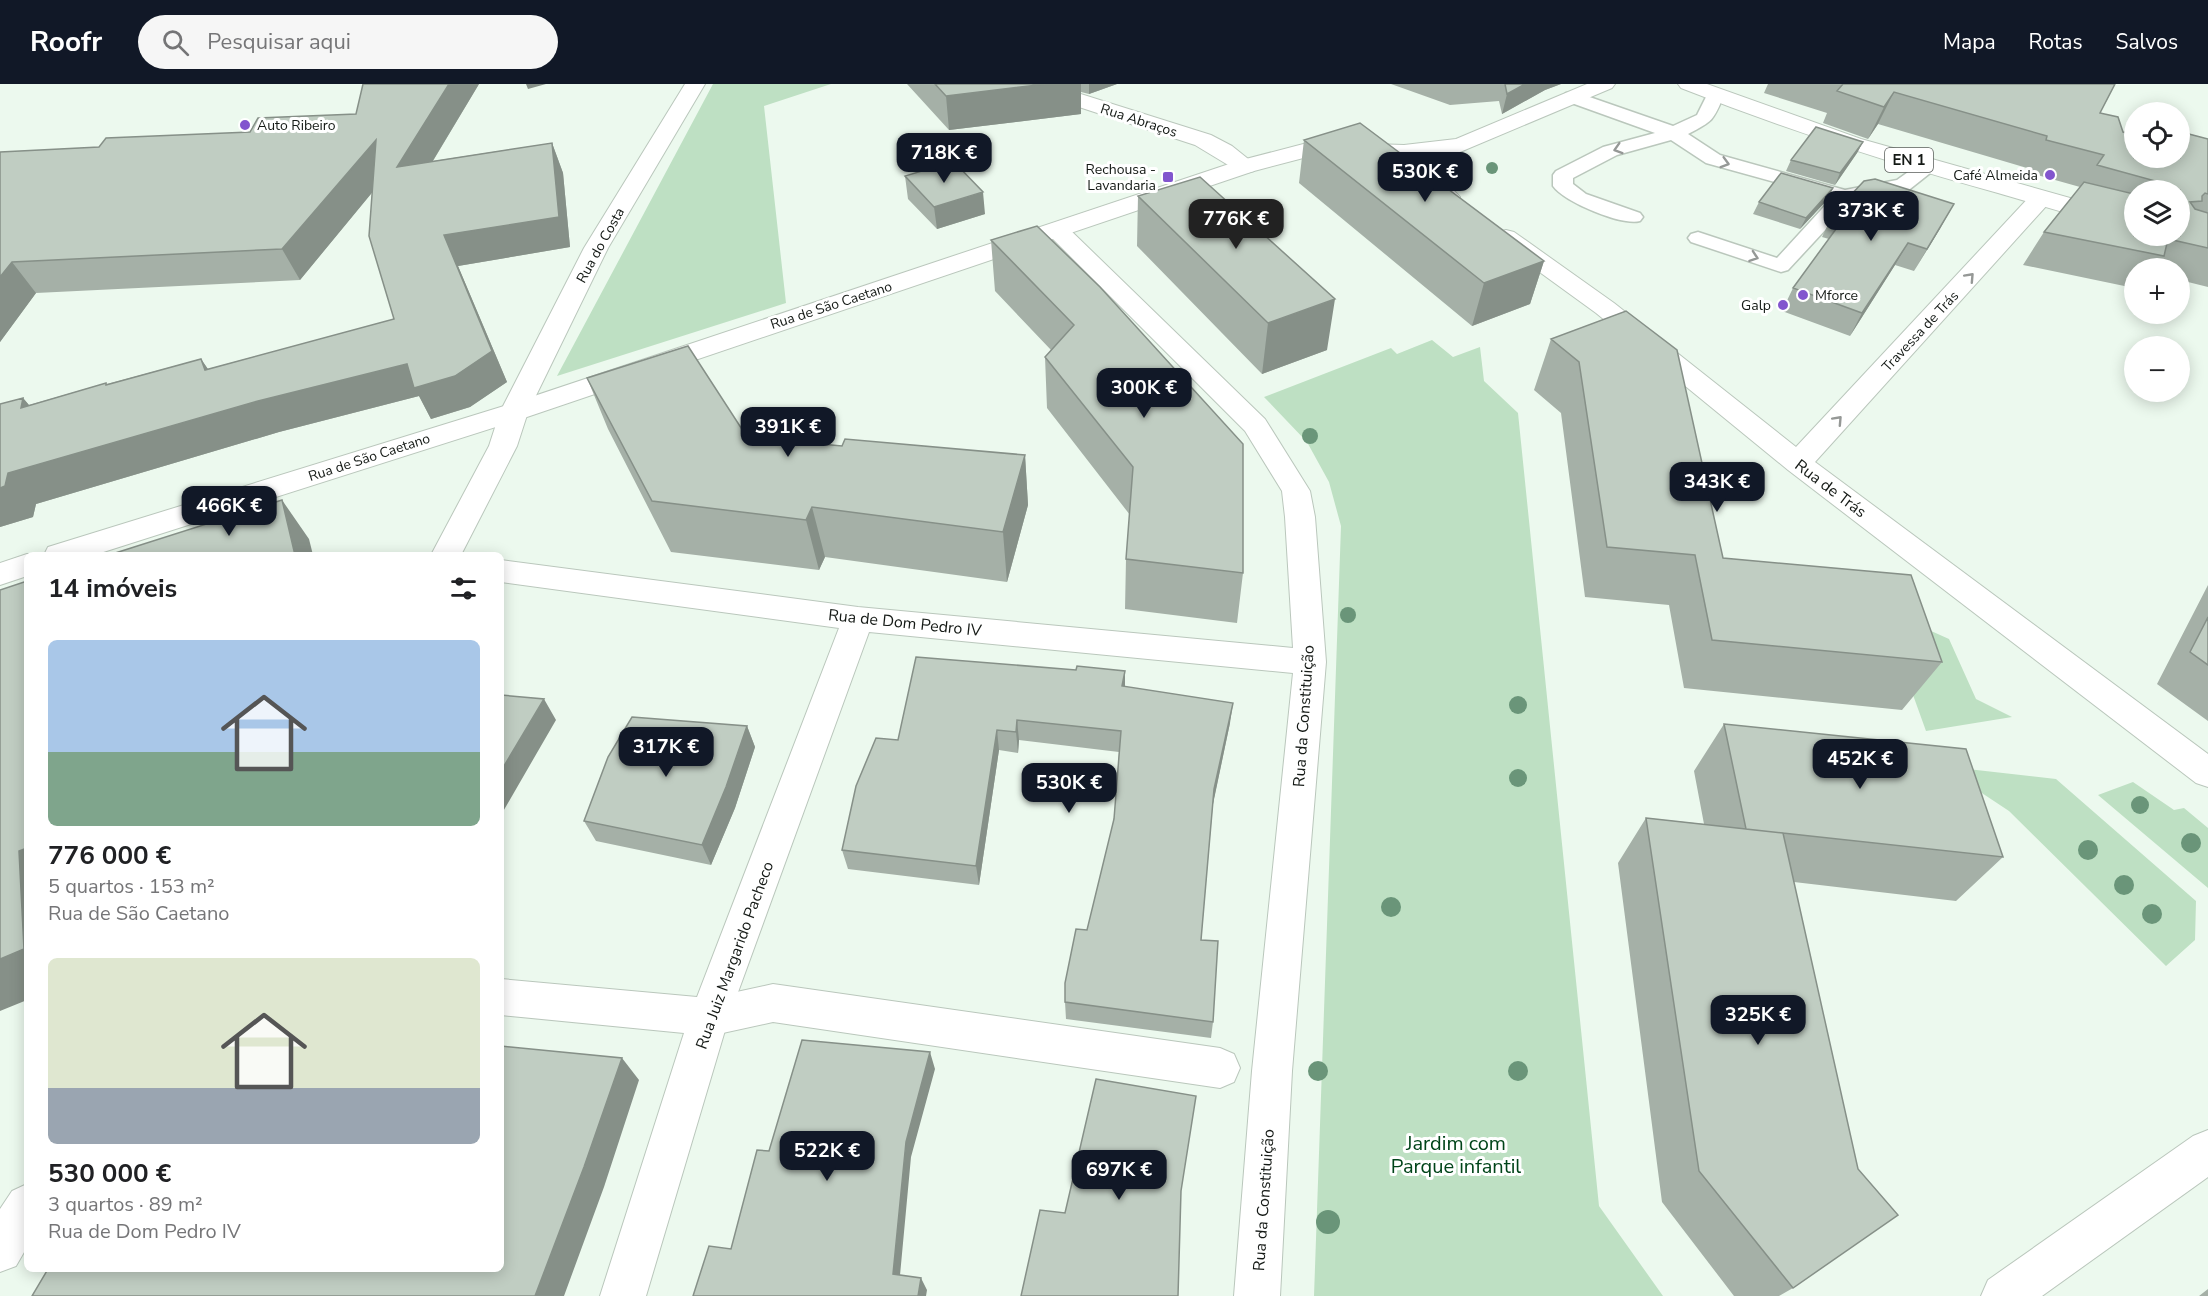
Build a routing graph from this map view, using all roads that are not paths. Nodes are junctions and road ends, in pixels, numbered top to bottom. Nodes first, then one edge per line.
1 (695, 84) edge
2 (1028, 84) edge
3 (1605, 84) edge
4 (1688, 84) edge
5 (1715, 95) junction
6 (1572, 97) junction
7 (1674, 134) junction
8 (1404, 152) junction
9 (1246, 166) junction
10 (1929, 166) junction
11 (1845, 196) junction
12 (2042, 198) junction
13 (1633, 217) dead end
14 (2124, 220) edge
15 (1057, 230) junction
16 (1698, 238) dead end
17 (514, 411) junction
18 (1798, 463) junction
19 (68, 552) edge
20 (448, 552) edge
21 (24, 566) edge
22 (504, 571) edge
23 (0, 574) edge
24 (858, 619) junction
25 (1310, 662) junction
26 (2208, 773) edge
27 (504, 996) edge
28 (710, 1017) junction
29 (1220, 1068) dead end
30 (2208, 1151) edge
31 (24, 1211) edge
32 (0, 1250) edge
33 (623, 1296) edge
34 (1257, 1296) edge
35 (2004, 1296) edge

1 - 17 street, Rua do Costa
2 - 9 street, Rua Abraços
3 - 6 street, Rua de São Caetano
4 - 5 street, EN 1
5 - 7 lane
5 - 10 street, EN 1
6 - 7 lane
6 - 8 street, Rua de São Caetano
7 -> 11 lane
7 -> 13 lane
8 - 9 street, Rua de São Caetano
8 - 18 street, Rua de Trás
9 - 15 street, Rua de São Caetano
10 - 11 lane
10 - 12 street, EN 1
16 -> 11 lane
12 - 14 street, EN 1
18 -> 12 street, Travessa de Trás
15 - 17 street, Rua de São Caetano
15 - 25 street, Rua da Constituição
17 - 19 street, Rua de São Caetano
17 - 20 street, Rua do Costa
18 - 26 street, Rua de Trás
21 - 23 street
22 - 24 street, Rua de Dom Pedro IV
24 - 25 street, Rua de Dom Pedro IV
24 - 28 street, Rua Juiz Margarido Pacheco
25 - 34 street, Rua da Constituição
27 - 28 street
28 - 29 street
28 - 33 street, Rua Juiz Margarido Pacheco
30 - 35 street
31 - 32 street

